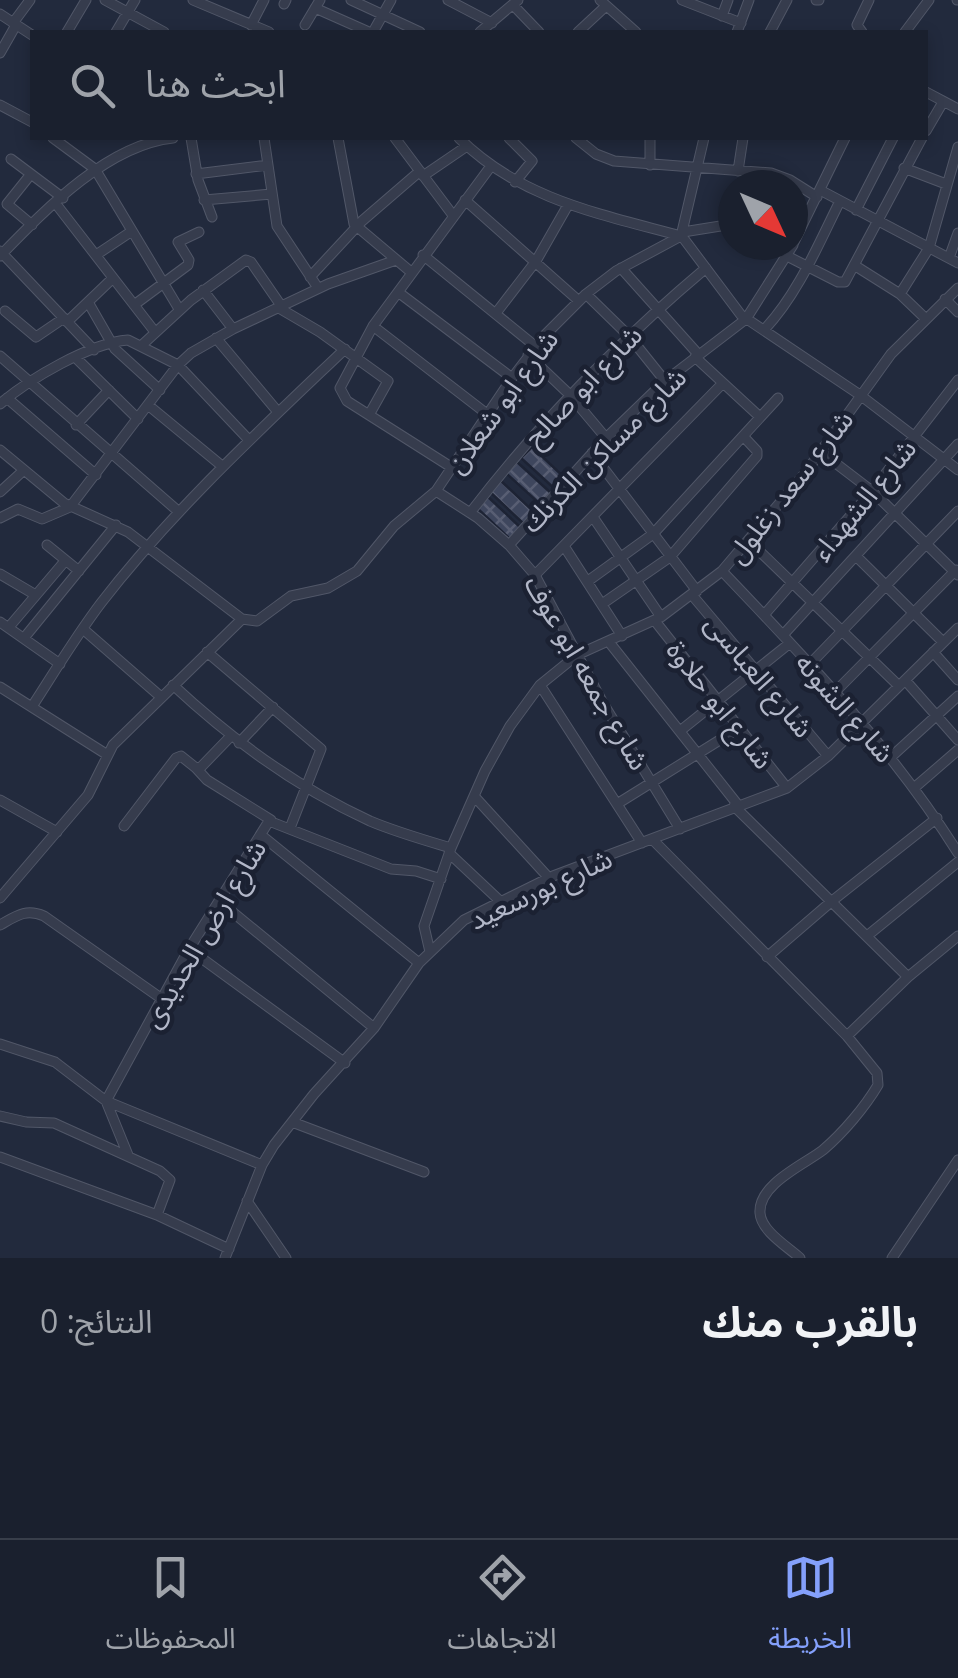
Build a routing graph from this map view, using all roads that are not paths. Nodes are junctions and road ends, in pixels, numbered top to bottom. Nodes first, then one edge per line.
1 (30, 0) edge
2 (86, 0) edge
3 (105, 0) edge
4 (134, 0) edge
5 (194, 0) edge
6 (264, 0) edge
7 (351, 0) edge
8 (392, 0) edge
9 (448, 0) edge
10 (682, 0) edge
11 (728, 0) edge
12 (749, 0) edge
13 (787, 0) edge
14 (868, 0) edge
15 (929, 0) edge
16 (515, 2) edge
17 (210, 3) edge
18 (603, 3) edge
19 (318, 4) edge
20 (707, 4) edge
21 (127, 13) junction
22 (0, 14) edge
23 (383, 15) junction
24 (722, 16) junction
25 (492, 23) junction
26 (15, 24) junction
27 (251, 25) junction
28 (305, 25) dead end
29 (739, 28) edge
30 (68, 30) edge
31 (117, 30) edge
32 (160, 30) edge
33 (264, 30) edge
34 (367, 30) edge
35 (372, 30) edge
36 (416, 30) edge
37 (483, 30) edge
38 (537, 30) edge
39 (580, 30) edge
40 (634, 30) edge
41 (771, 30) edge
42 (861, 30) edge
43 (906, 30) edge
44 (30, 34) edge
45 (0, 53) edge
46 (928, 93) edge
47 (942, 102) junction
48 (0, 106) edge
49 (957, 108) edge
50 (30, 121) edge
51 (928, 127) edge
52 (57, 140) edge
53 (164, 140) edge
54 (191, 140) edge
55 (264, 140) edge
56 (338, 140) edge
57 (397, 140) edge
58 (461, 140) edge
59 (511, 140) edge
60 (579, 140) edge
61 (650, 140) edge
62 (703, 140) edge
63 (743, 140) edge
64 (843, 140) edge
65 (891, 140) edge
66 (921, 140) edge
67 (467, 146) junction
68 (958, 149) edge
69 (11, 159) dead end
70 (268, 165) junction
71 (650, 165) junction
72 (490, 166) junction
73 (904, 168) junction
74 (95, 169) junction
75 (696, 169) junction
76 (718, 170) edge
77 (738, 170) edge
78 (32, 174) junction
79 (196, 174) junction
80 (422, 174) junction
81 (515, 182) junction
82 (946, 184) junction
83 (808, 189) edge
84 (272, 194) junction
85 (818, 194) junction
86 (204, 200) junction
87 (465, 200) junction
88 (840, 200) junction
89 (60, 201) junction
90 (568, 205) junction
91 (808, 208) edge
92 (856, 210) junction
93 (452, 214) junction
94 (212, 218) dead end
95 (876, 220) junction
96 (32, 225) junction
97 (356, 227) junction
98 (718, 227) edge
99 (132, 232) junction
100 (199, 232) dead end
101 (958, 233) edge
102 (682, 235) junction
103 (929, 248) junction
104 (1, 254) edge
105 (96, 255) junction
106 (424, 255) junction
107 (396, 260) junction
108 (784, 260) edge
109 (795, 260) edge
110 (953, 260) edge
111 (536, 261) junction
112 (854, 265) junction
113 (807, 266) junction
114 (621, 268) junction
115 (706, 268) junction
116 (411, 272) junction
117 (310, 277) junction
118 (113, 278) junction
119 (164, 284) junction
120 (318, 288) junction
121 (958, 288) edge
122 (203, 290) junction
123 (398, 292) junction
124 (900, 294) junction
125 (582, 298) junction
126 (945, 300) junction
127 (88, 302) junction
128 (134, 306) junction
129 (280, 308) junction
130 (179, 309) junction
131 (657, 309) junction
132 (5, 311) dead end
133 (958, 312) edge
134 (496, 314) junction
135 (746, 318) junction
136 (925, 318) junction
137 (66, 320) junction
138 (373, 326) junction
139 (232, 328) junction
140 (764, 330) junction
141 (155, 332) junction
142 (628, 336) junction
143 (216, 338) junction
144 (112, 343) junction
145 (142, 344) junction
146 (345, 349) junction
147 (94, 350) junction
148 (532, 351) junction
149 (697, 355) junction
150 (0, 356) edge
151 (356, 357) junction
152 (76, 358) junction
153 (178, 364) junction
154 (512, 378) junction
155 (665, 380) junction
156 (958, 380) edge
157 (28, 382) junction
158 (723, 382) junction
159 (109, 390) junction
160 (160, 390) junction
161 (569, 394) junction
162 (860, 395) junction
163 (778, 398) dead end
164 (4, 401) edge
165 (148, 405) junction
166 (278, 412) junction
167 (369, 414) junction
168 (488, 414) junction
169 (760, 418) junction
170 (138, 419) junction
171 (76, 425) junction
172 (743, 436) junction
173 (915, 436) junction
174 (606, 438) junction
175 (248, 439) junction
176 (958, 444) edge
177 (0, 450) edge
178 (821, 452) junction
179 (592, 454) junction
180 (111, 455) junction
181 (945, 458) junction
182 (222, 466) junction
183 (451, 468) junction
184 (24, 470) junction
185 (958, 470) edge
186 (96, 475) junction
187 (620, 489) junction
188 (436, 491) junction
189 (872, 491) junction
190 (0, 492) edge
191 (70, 507) junction
192 (958, 511) edge
193 (179, 512) junction
194 (470, 513) junction
195 (895, 513) junction
196 (594, 517) junction
197 (0, 518) edge
198 (116, 525) junction
199 (653, 534) junction
200 (749, 541) junction
201 (926, 544) junction
202 (46, 545) dead end
203 (509, 546) junction
204 (564, 546) junction
205 (149, 547) junction
206 (856, 556) junction
207 (670, 557) junction
208 (622, 558) junction
209 (66, 561) junction
210 (722, 571) junction
211 (78, 572) junction
212 (957, 572) edge
213 (0, 574) edge
214 (536, 576) junction
215 (588, 581) junction
216 (638, 582) junction
217 (794, 584) junction
218 (886, 586) junction
219 (694, 593) junction
220 (34, 594) junction
221 (812, 602) junction
222 (602, 604) junction
223 (913, 613) junction
224 (764, 615) junction
225 (242, 618) junction
226 (658, 619) junction
227 (4, 625) edge
228 (958, 628) edge
229 (83, 629) junction
230 (842, 631) junction
231 (622, 636) junction
232 (24, 638) junction
233 (787, 639) junction
234 (609, 642) junction
235 (943, 642) junction
236 (208, 652) junction
237 (933, 652) junction
238 (577, 655) junction
239 (870, 657) junction
240 (60, 664) junction
241 (810, 664) junction
242 (756, 670) junction
243 (958, 680) edge
244 (902, 683) junction
245 (173, 685) junction
246 (540, 685) junction
247 (0, 687) edge
248 (835, 692) junction
249 (958, 696) edge
250 (161, 697) junction
251 (718, 701) junction
252 (33, 706) junction
253 (273, 707) junction
254 (937, 716) junction
255 (863, 722) junction
256 (739, 728) junction
257 (680, 731) junction
258 (235, 740) junction
259 (958, 740) edge
260 (958, 750) edge
261 (106, 754) junction
262 (698, 754) junction
263 (828, 756) junction
264 (890, 758) junction
265 (196, 768) junction
266 (652, 782) junction
267 (306, 784) junction
268 (786, 788) junction
269 (914, 788) junction
270 (474, 796) junction
271 (0, 800) edge
272 (617, 804) junction
273 (736, 805) junction
274 (937, 818) junction
275 (271, 820) junction
276 (124, 826) dead end
277 (958, 826) edge
278 (290, 828) junction
279 (680, 828) junction
280 (57, 832) junction
281 (261, 835) junction
282 (947, 836) junction
283 (647, 841) junction
284 (450, 851) junction
285 (958, 853) edge
286 (958, 862) edge
287 (549, 878) junction
288 (440, 879) junction
289 (0, 898) edge
290 (499, 900) junction
291 (832, 901) junction
292 (219, 902) junction
293 (0, 925) edge
294 (867, 936) junction
295 (958, 936) edge
296 (190, 948) junction
297 (430, 952) junction
298 (767, 958) junction
299 (419, 963) junction
300 (908, 976) junction
301 (162, 999) junction
302 (374, 1028) junction
303 (847, 1036) junction
304 (0, 1044) edge
305 (344, 1062) junction
306 (106, 1101) junction
307 (0, 1116) edge
308 (292, 1122) junction
309 (128, 1156) junction
310 (0, 1157) edge
311 (958, 1160) edge
312 (262, 1165) junction
313 (424, 1172) dead end
314 (247, 1201) junction
315 (157, 1215) junction
316 (227, 1253) edge
317 (286, 1258) edge
318 (800, 1258) edge
319 (892, 1258) edge

1 - 26 street
2 - 30 street
3 - 21 street
4 - 21 street
5 - 17 street
6 - 27 street
7 - 23 street
8 - 23 street
9 - 25 street
10 - 20 street
11 - 24 street
12 - 29 street
13 - 41 street
14 - 42 street
15 - 43 street
16 - 25 street
16 - 38 street
17 - 27 street
18 - 39 street
18 - 40 street
19 - 28 street
19 - 34 street
20 - 24 street
21 - 31 street
21 - 32 street
22 - 26 street
23 - 35 street
23 - 36 street
24 - 29 street
25 - 37 street
26 - 44 street
26 - 45 street
27 - 33 street
46 - 47 street
47 - 49 street
47 - 51 street
48 - 50 street
52 - 74 street
53 - 74 street
54 - 79 street
55 - 70 street
56 - 97 street
57 - 80 street
58 - 67 street
59 - 81 street
60 - 71 street
61 - 71 street
62 - 75 street
63 - 77 street
64 - 85 street, شارع مساكن الكرنك
65 - 92 street
66 - 73 street
67 - 72 street
67 - 80 street
68 - 82 street
69 - 78 street
70 - 79 street
70 - 84 street
71 - 75 street
72 - 81 street
72 - 87 street
73 - 82 street
73 - 95 street
74 - 89 street
74 - 99 street
75 - 76 street
75 - 102 street
78 - 89 street
78 - 96 street
79 - 86 street
80 - 93 street
80 - 97 street
81 - 90 street
82 - 103 street
83 - 85 street
84 - 86 street
84 - 117 street
85 - 88 street
85 - 91 street, شارع مساكن الكرنك
86 - 94 street
87 - 93 street
87 - 111 street
88 - 92 street
88 - 113 street
89 - 96 street
89 - 105 street
90 - 102 street
90 - 111 street
92 - 95 street
93 - 106 street
95 - 103 street
95 - 112 street
96 - 104 street
97 - 107 street
97 - 117 street
98 - 102 street
99 - 105 street
99 - 119 street
100 - 119 street
101 - 110 street
102 - 114 street, شارع ابو شعلان
102 - 115 street
103 - 110 street
103 - 124 street
104 - 137 street
105 - 118 street
106 - 116 street
106 - 134 street
107 - 116 street
107 - 120 street
108 - 135 street, شارع مساكن الكرنك
109 - 113 street
111 - 125 street
111 - 134 street
112 - 113 street
112 - 124 street
113 - 140 street
114 - 125 street, شارع ابو شعلان
114 - 131 street
115 - 131 street, شارع ابو صالح
115 - 135 street
116 - 123 street
117 - 120 street
118 - 127 street
118 - 128 street
119 - 128 street
119 - 130 street
120 - 129 street
121 - 126 street, شارع سعد زغلول
122 - 129 street
122 - 130 street
122 - 139 street
123 - 138 street
123 - 154 street
124 - 136 street
125 - 142 street
125 - 148 street, شارع ابو شعلان
126 - 133 street
126 - 136 street, شارع سعد زغلول
127 - 137 street
127 - 144 street
128 - 141 street
129 - 139 street
129 - 146 street
130 - 141 street
131 - 142 street, شارع ابو صالح
131 - 149 street
132 - 137 street
134 - 148 street
135 - 140 street
135 - 149 street, شارع مساكن الكرنك
136 - 162 street, شارع سعد زغلول
137 - 147 street
138 - 151 street
138 - 168 street
139 - 143 street
140 - 162 street
141 - 145 street
142 - 155 street
142 - 161 street, شارع ابو صالح
143 - 153 street
143 - 166 street
144 - 145 street
144 - 147 street
144 - 160 street
145 - 153 street
146 - 151 street
146 - 166 street
147 - 152 street
148 - 154 street, شارع ابو شعلان
148 - 161 street
149 - 155 street, شارع مساكن الكرنك
149 - 158 street
150 - 157 street
151 - 167 street
151 - 167 street
152 - 157 street
152 - 159 street
153 - 160 street
153 - 175 street
154 - 168 street, شارع ابو شعلان
155 - 174 street, شارع مساكن الكرنك
156 - 173 street, شارع الشهداء
157 - 164 street
157 - 171 street
158 - 169 street
158 - 187 street
159 - 170 street
159 - 171 street
160 - 165 street
161 - 174 street
161 - 194 street, شارع ابو صالح
162 - 173 street
162 - 178 street, شارع سعد زغلول
163 - 169 street
164 - 186 street
165 - 170 street
165 - 182 street
166 - 175 street
167 - 183 street
168 - 183 street, شارع ابو شعلان
169 - 172 street
170 - 180 street
171 - 180 street
172 - 199 street
172 - 207 street
173 - 181 street
173 - 189 street, شارع الشهداء
174 - 179 street, شارع مساكن الكرنك
175 - 182 street
176 - 181 street
177 - 184 street
178 - 189 street
178 - 200 street, شارع سعد زغلول
179 - 187 street, شارع العباسى
179 - 203 street, شارع مساكن الكرنك
180 - 186 street
180 - 193 street
181 - 185 street
181 - 195 street
182 - 193 street
183 - 188 street, شارع ابو شعلان
184 - 190 street
184 - 191 street
186 - 191 street
187 - 196 street
187 - 199 street, شارع العباسى
188 - 194 street, شارع جمعه ابو عوف
188 - 225 street, شارع ابو شعلان
189 - 195 street
189 - 217 street, شارع الشهداء
191 - 197 street
191 - 198 street
192 - 201 street
193 - 205 street
194 - 203 street, شارع جمعه ابو عوف
195 - 201 street
195 - 206 street
196 - 204 street
196 - 208 street, شارع ابو حلاوة
198 - 205 street
198 - 211 street
199 - 207 street, شارع العباسى
199 - 208 street
200 - 210 street, شارع سعد زغلول
200 - 217 street
201 - 212 street
201 - 218 street
202 - 209 street
203 - 214 street, شارع جمعه ابو عوف
204 - 214 street
204 - 215 street
205 - 225 street
205 - 229 street
206 - 218 street
206 - 221 street
207 - 216 street
207 - 219 street, شارع العباسى
208 - 215 street
208 - 216 street, شارع ابو حلاوة
209 - 211 street
209 - 220 street
210 - 219 street, شارع سعد زغلول
210 - 224 street, شارع الشونه
211 - 232 street
212 - 223 street
213 - 220 street
214 - 238 street, شارع جمعه ابو عوف
215 - 222 street
216 - 222 street
216 - 226 street, شارع ابو حلاوة
217 - 221 street
217 - 224 street, شارع الشهداء
218 - 223 street
218 - 230 street
219 - 226 street, شارع سعد زغلول
219 - 242 street, شارع العباسى
220 - 227 street
221 - 230 street
221 - 233 street
222 - 231 street
223 - 235 street
223 - 239 street
224 - 233 street, شارع الشونه
225 - 236 street
226 - 231 street, شارع سعد زغلول
226 - 251 street, شارع ابو حلاوة
227 - 232 street
228 - 235 street, شارع بورسعيد
229 - 240 street
229 - 250 street
230 - 239 street
230 - 241 street
231 - 234 street, شارع سعد زغلول
232 - 240 street
233 - 241 street, شارع الشونه
233 - 242 street
234 - 238 street, شارع سعد زغلول
234 - 257 street
235 - 237 street, شارع بورسعيد
236 - 245 street
236 - 253 street
237 - 243 street
237 - 244 street, شارع بورسعيد
238 - 246 street, شارع سعد زغلول
238 - 266 street, شارع جمعه ابو عوف
239 - 244 street
239 - 248 street
240 - 252 street
241 - 248 street, شارع الشونه
242 - 251 street
242 - 263 street, شارع العباسى
244 - 254 street
244 - 255 street, شارع بورسعيد
245 - 250 street
245 - 258 street
246 - 270 street, شارع سعد زغلول
246 - 272 street
247 - 252 street
248 - 255 street, شارع الشونه
249 - 254 street
250 - 261 street
251 - 256 street, شارع ابو حلاوة
251 - 257 street
252 - 261 street
253 - 258 street
253 - 267 street
254 - 259 street
254 - 264 street
255 - 263 street, شارع بورسعيد
255 - 264 street, شارع الشونه
256 - 262 street
256 - 268 street, شارع ابو حلاوة
257 - 262 street
258 - 265 street
258 - 267 street
260 - 269 street
261 - 280 street
262 - 266 street
262 - 273 street
263 - 268 street, شارع بورسعيد
264 - 269 street, شارع الشونه
265 - 275 street
265 - 276 street
266 - 272 street
266 - 279 street, شارع جمعه ابو عوف
267 - 278 street
267 - 284 street
268 - 273 street, شارع بورسعيد
269 - 274 street, شارع الشونه
270 - 284 street, شارع سعد زغلول
270 - 287 street
271 - 280 street
272 - 283 street
273 - 279 street, شارع بورسعيد
273 - 291 street
274 - 282 street, شارع الشونه
274 - 291 street
275 - 278 street, شارع ارض الحديدى
275 - 281 street, شارع ارض الحديدى
277 - 282 street
278 - 288 street, شارع ارض الحديدى
279 - 283 street, شارع بورسعيد
280 - 289 street
281 - 292 street, شارع ارض الحديدى
281 - 299 street
282 - 285 street, شارع الشونه
283 - 287 street, شارع بورسعيد
283 - 298 street
284 - 288 street, شارع سعد زغلول
284 - 290 street
286 - 294 street
287 - 290 street, شارع بورسعيد
288 - 297 street, شارع سعد زغلول
290 - 297 street, شارع بورسعيد
291 - 294 street
291 - 298 street
292 - 296 street, شارع ارض الحديدى
292 - 302 street
293 - 301 street
294 - 300 street
295 - 300 street
296 - 301 street, شارع ارض الحديدى
296 - 305 street
297 - 299 street, شارع بورسعيد
298 - 303 street
299 - 302 street, شارع بورسعيد
300 - 303 street
301 - 306 street, شارع ارض الحديدى
302 - 305 street, شارع بورسعيد
303 - 318 street
304 - 306 street
305 - 308 street, شارع بورسعيد
306 - 309 street
306 - 312 street
307 - 309 street
308 - 312 street, شارع بورسعيد
308 - 313 street
309 - 315 street
310 - 315 street
311 - 319 street
312 - 314 street, شارع بورسعيد
314 - 316 street, شارع بورسعيد
314 - 317 street
315 - 316 street

